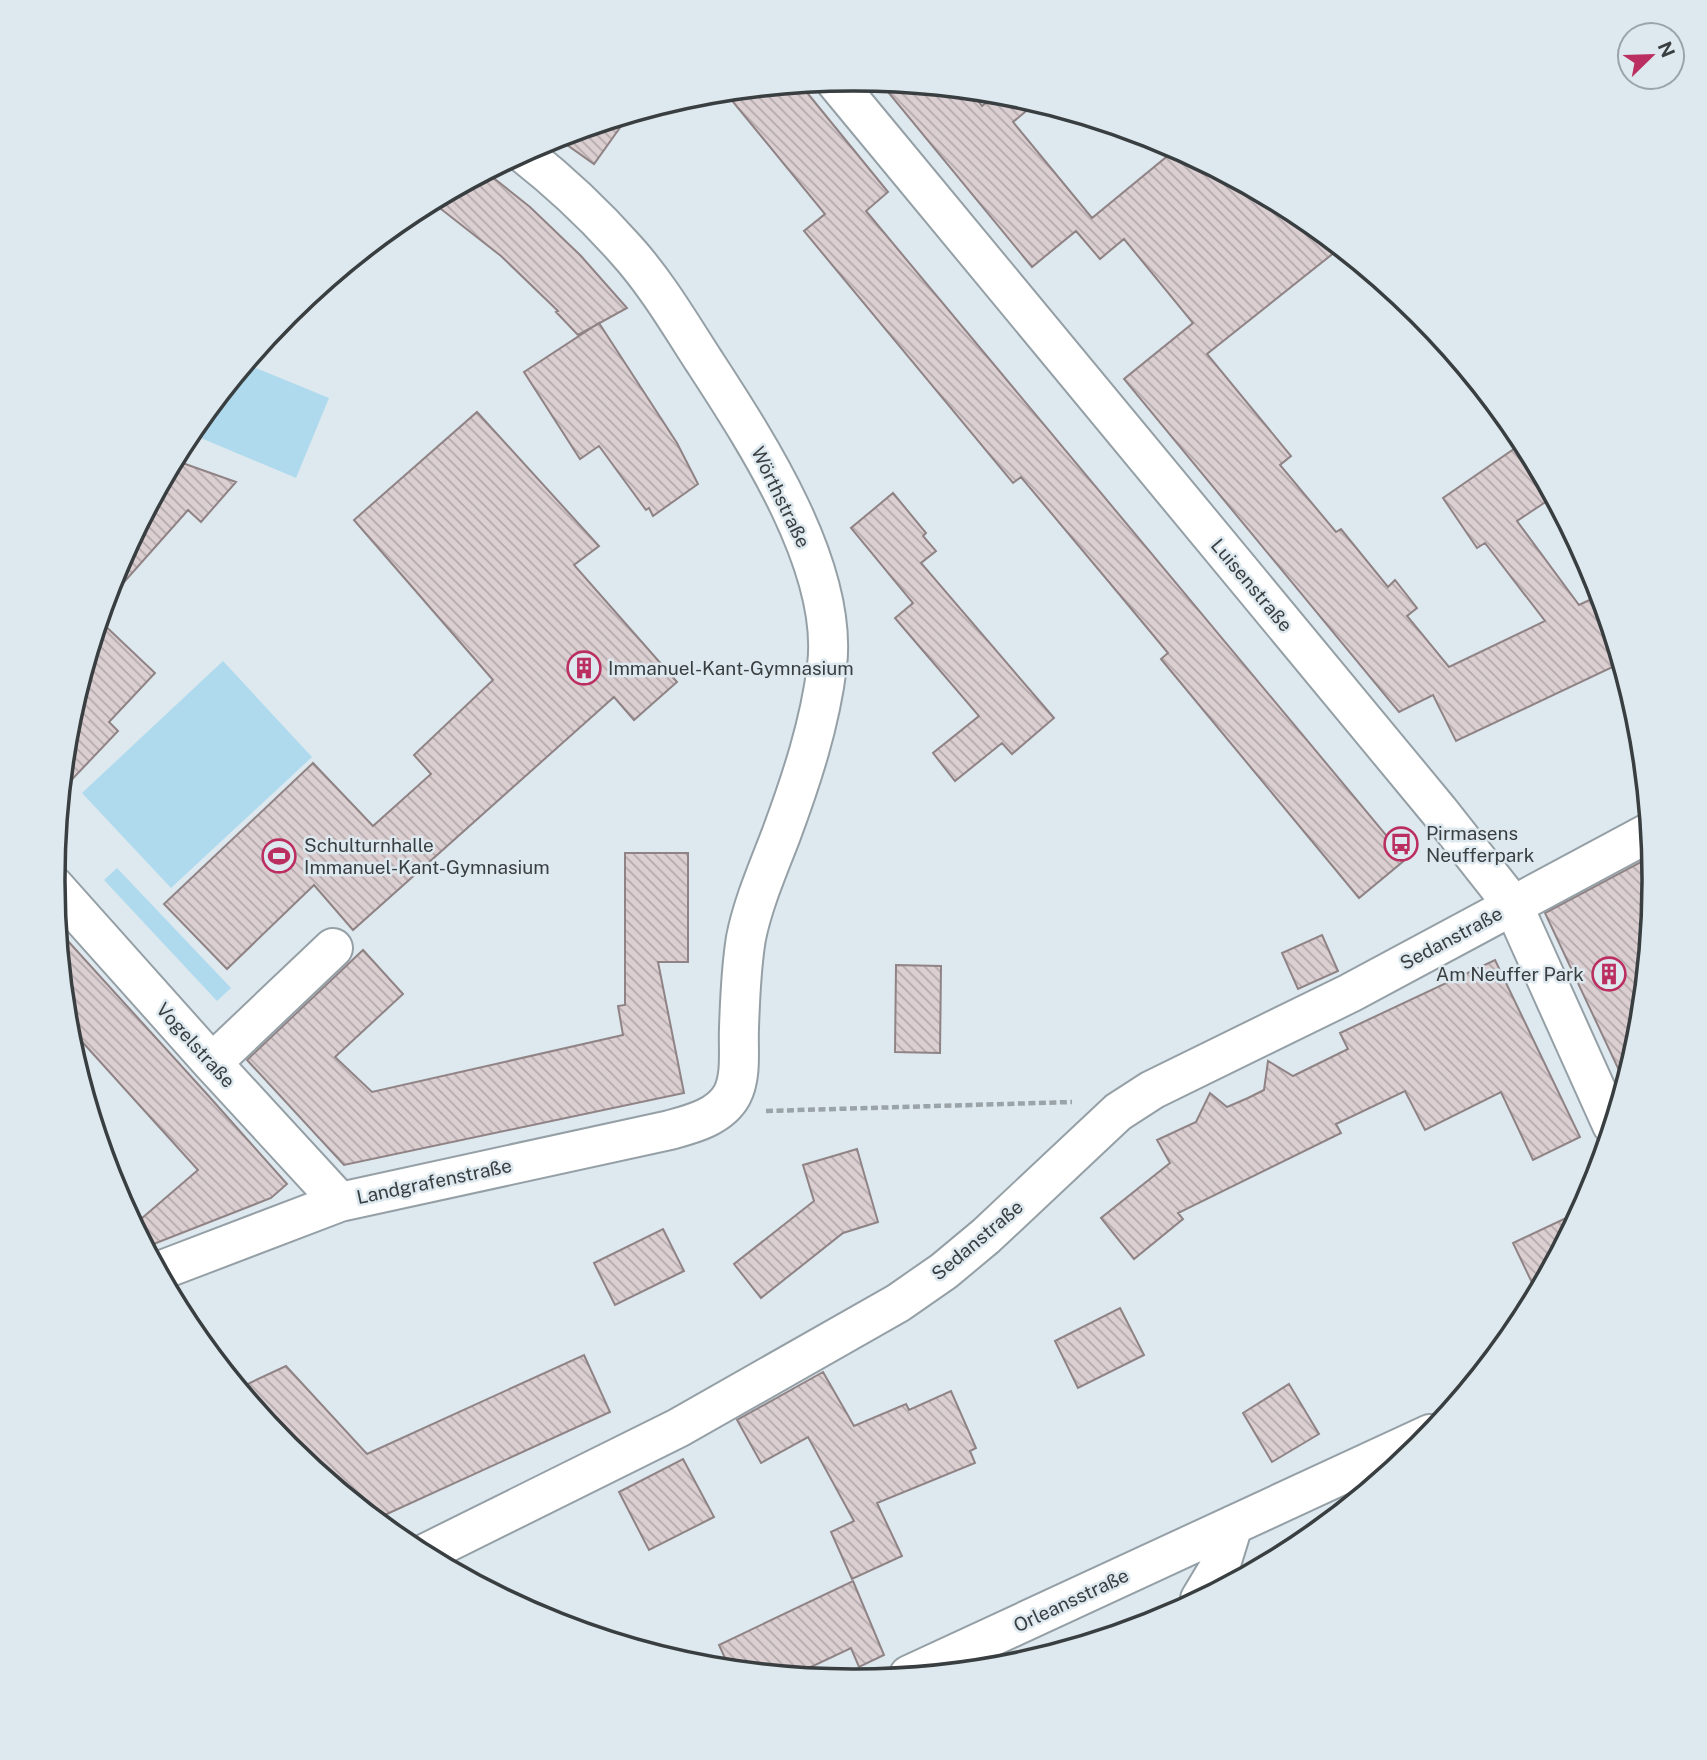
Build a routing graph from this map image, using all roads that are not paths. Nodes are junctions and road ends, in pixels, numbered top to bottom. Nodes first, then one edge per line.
1 (844, 91) edge
2 (532, 160) edge
3 (1641, 837) edge
4 (65, 899) edge
5 (1513, 905) junction
6 (333, 948) dead end
7 (212, 1063) junction
8 (716, 1112) joint
9 (1606, 1113) edge
10 (340, 1202) junction
11 (167, 1268) edge
12 (1401, 1447) edge
13 (1233, 1525) junction
14 (436, 1549) edge
15 (1210, 1583) edge
16 (932, 1664) edge

1 - 5 street, Luisenstraße
2 - 8 street, Wörthstraße
3 - 5 street, Sedanstraße
4 - 7 street, Vogelstraße
5 - 9 street, Luisenstraße
5 - 14 street, Sedanstraße
6 - 7 street
7 - 10 street, Vogelstraße
8 - 10 street, Landgrafenstraße
10 - 11 street, Landgrafenstraße
12 - 13 street
13 - 15 street
13 - 16 street, Orleansstraße

